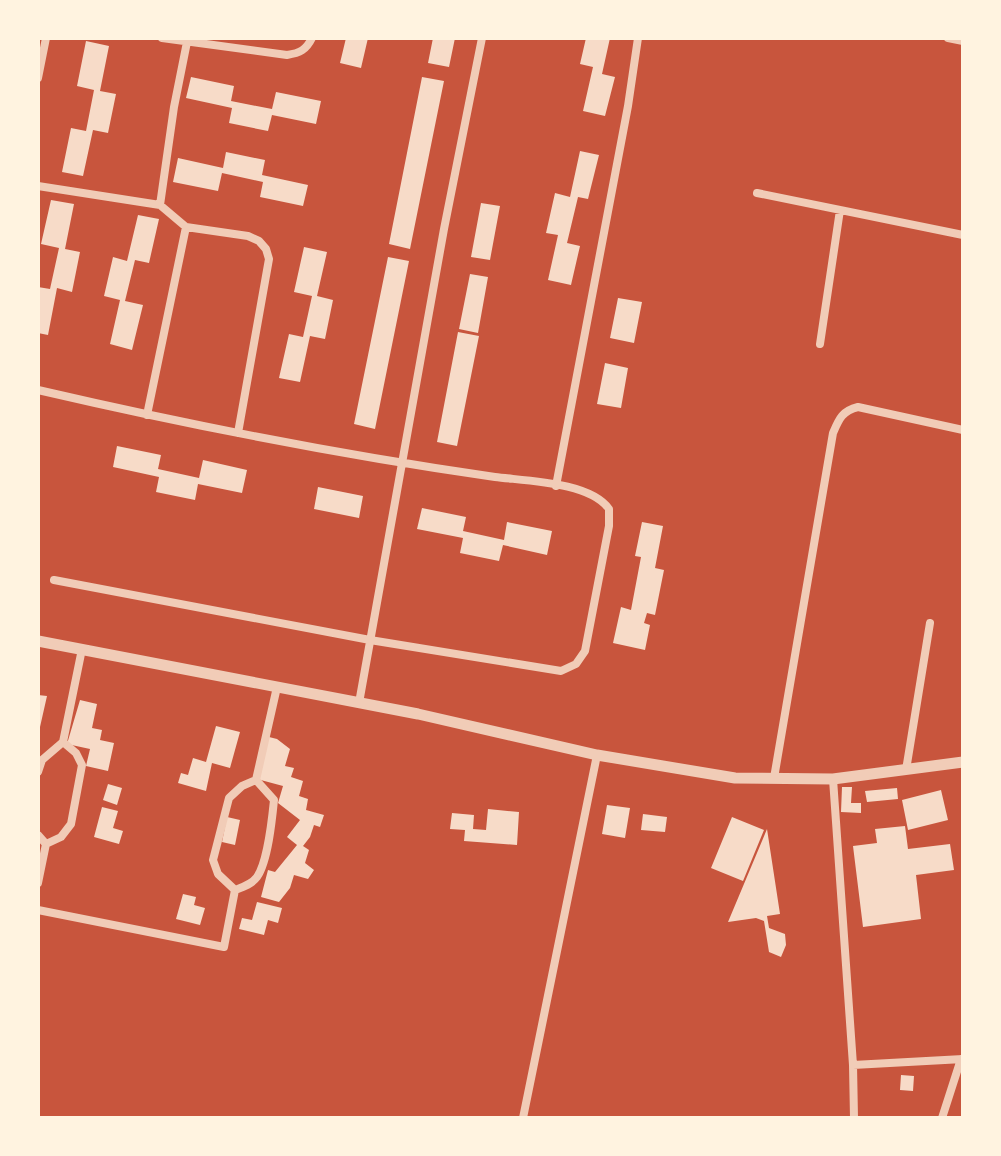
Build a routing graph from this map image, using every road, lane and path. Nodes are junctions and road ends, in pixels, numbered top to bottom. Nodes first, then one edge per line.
1 (46, 38) edge
2 (162, 38) edge
3 (312, 38) edge
4 (482, 38) edge
5 (638, 38) edge
6 (948, 38) edge
7 (963, 41) edge
8 (187, 42) junction
9 (223, 42) edge
10 (38, 78) edge
11 (38, 186) edge
12 (757, 193) dead end
13 (160, 205) junction
14 (840, 210) junction
15 (186, 227) junction
16 (963, 235) edge
17 (820, 344) dead end
18 (38, 390) edge
19 (147, 415) junction
20 (963, 430) edge
21 (238, 433) junction
22 (402, 464) junction
23 (556, 486) junction
24 (54, 580) dead end
25 (930, 623) dead end
26 (370, 640) junction
27 (38, 641) edge
28 (82, 649) junction
29 (277, 687) junction
30 (359, 703) junction
31 (63, 742) junction
32 (597, 755) junction
33 (963, 762) edge
34 (906, 770) junction
35 (38, 772) edge
36 (774, 778) junction
37 (833, 779) junction
38 (256, 780) junction
39 (38, 835) edge
40 (46, 844) junction
41 (38, 883) edge
42 (235, 890) junction
43 (38, 910) edge
44 (962, 1059) edge
45 (853, 1065) junction
46 (523, 1118) edge
47 (854, 1118) edge
48 (942, 1118) edge

1 - 10 street
2 - 8 street
3 - 9 street
4 - 22 street
5 - 23 street
6 - 7 street
8 - 9 street
8 - 13 street
11 - 13 street
12 - 14 street
13 - 15 street
14 - 16 street
14 - 17 street
15 - 19 street
15 - 21 street
18 - 19 street
19 - 21 street
20 - 36 street
21 - 22 street
22 - 23 street
22 - 26 street
23 - 26 street
24 - 26 street
25 - 34 street
26 - 30 street
27 - 28 street
28 - 29 street
28 - 31 street
29 - 30 street
29 - 38 street
30 - 32 street
31 - 35 street
31 - 40 street
32 - 36 street
32 - 46 street
33 - 34 street
34 - 37 street
36 - 37 street
37 - 45 street
38 - 42 street
38 - 42 street
39 - 40 street
40 - 41 street
42 - 43 street
44 - 45 street
44 - 48 street
45 - 47 street

